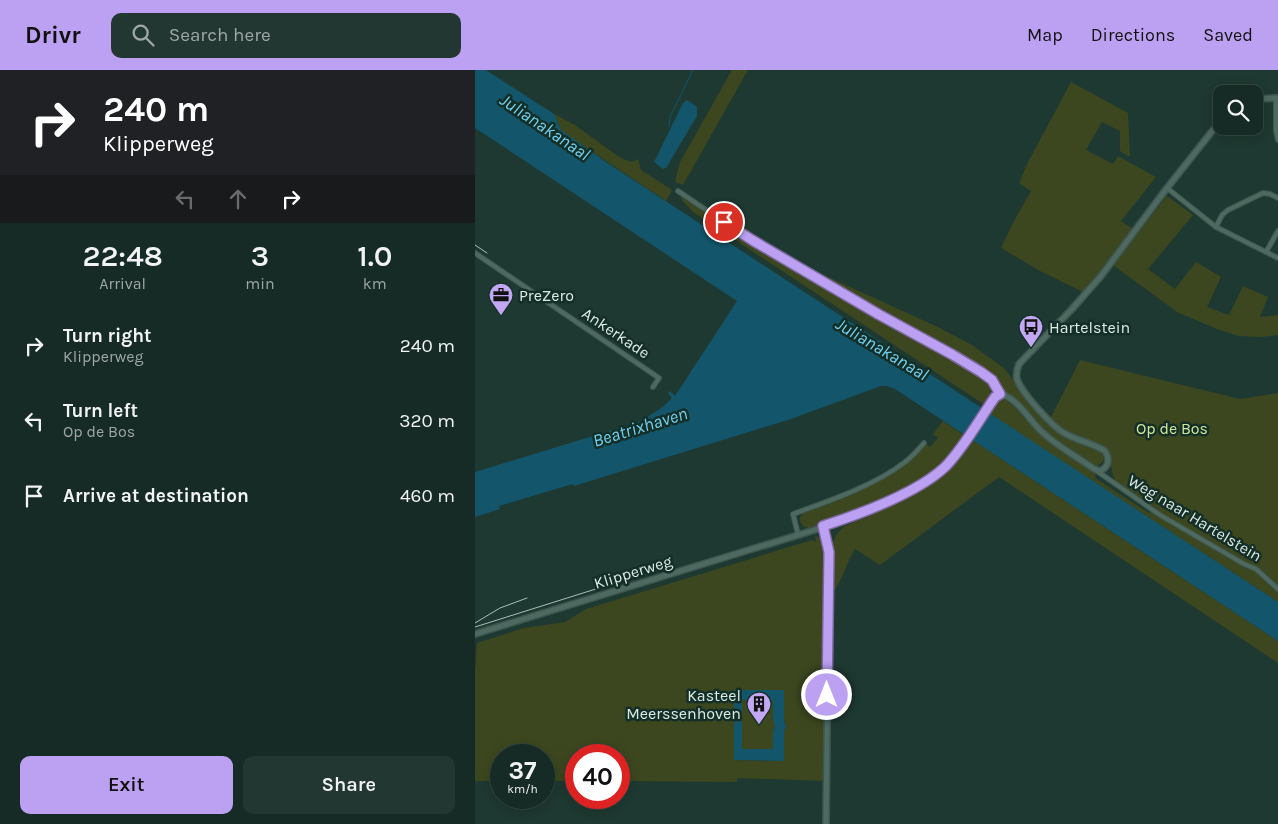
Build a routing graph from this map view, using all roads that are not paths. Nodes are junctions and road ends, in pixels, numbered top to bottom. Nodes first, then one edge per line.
1 (1277, 98) edge
2 (1263, 99) edge
3 (1213, 130) edge
4 (1278, 140) edge
5 (1167, 188) junction
6 (678, 191) dead end
7 (1278, 198) edge
8 (1216, 226) junction
9 (1278, 231) edge
10 (1266, 252) junction
11 (475, 253) edge
12 (1278, 258) edge
13 (653, 387) dead end
14 (1000, 394) junction
15 (924, 444) dead end
16 (1097, 471) junction
17 (823, 526) junction
18 (799, 534) junction
19 (1278, 589) edge
20 (475, 634) edge
21 (826, 824) edge

1 - 2 street
1 - 4 street
3 - 5 street
5 - 8 street
5 - 16 street
6 - 14 street
7 - 8 street
8 - 10 street
9 - 10 street
10 - 12 street
11 - 13 street, Ankerkade
14 - 16 street
14 - 17 street, Klipperweg
15 - 18 street
16 - 19 street, Weg naar Hartelstein
17 - 18 street, Klipperweg
17 - 21 street
18 - 20 street, Klipperweg

